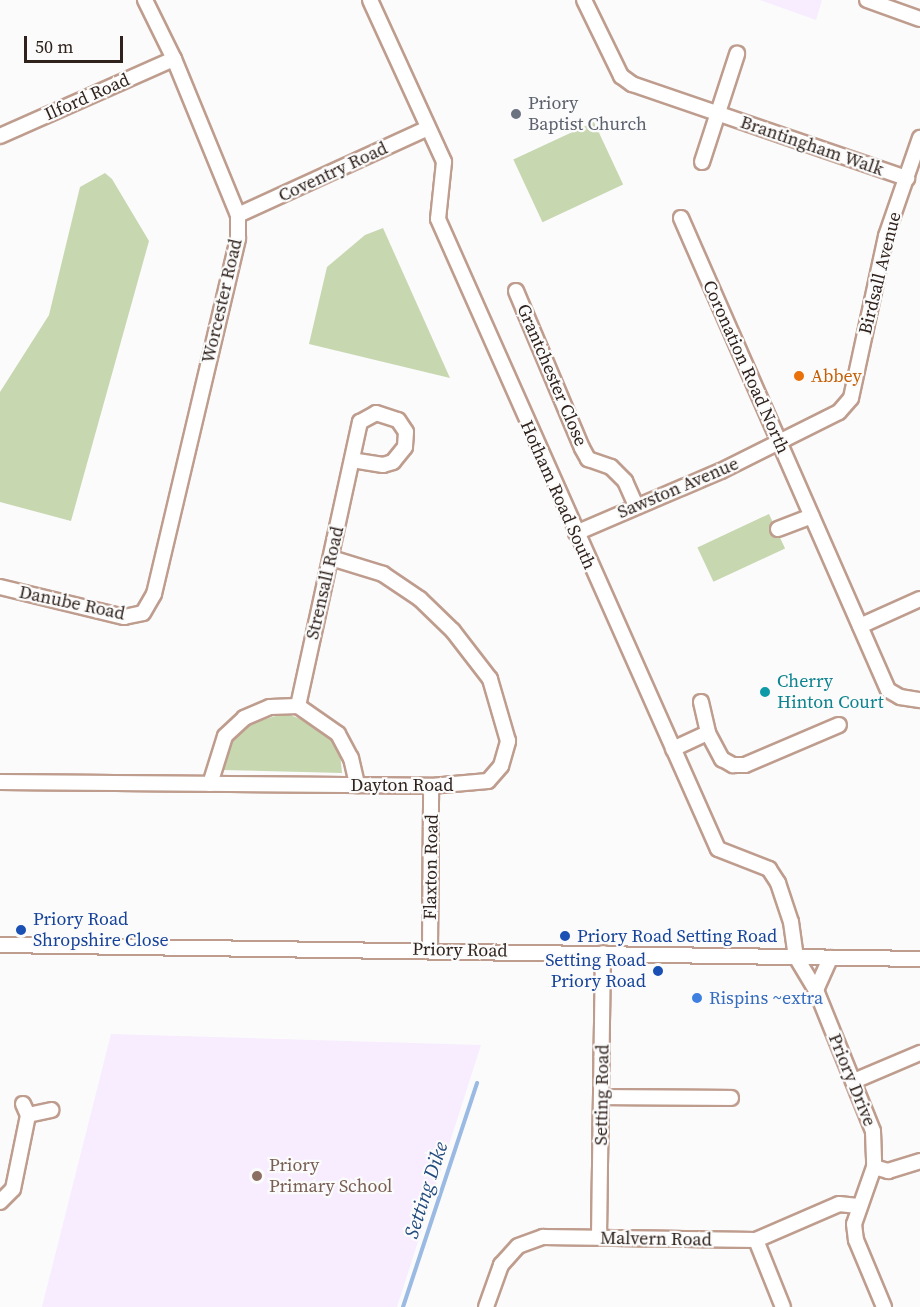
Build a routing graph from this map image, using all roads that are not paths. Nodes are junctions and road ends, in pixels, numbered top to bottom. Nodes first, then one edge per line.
1 (145, 0) edge
2 (370, 0) edge
3 (584, 0) edge
4 (867, 0) edge
5 (920, 19) edge
6 (737, 54) dead end
7 (174, 60) junction
8 (717, 114) junction
9 (428, 128) junction
10 (0, 136) edge
11 (920, 138) edge
12 (702, 162) dead end
13 (907, 178) junction
14 (238, 215) junction
15 (681, 218) dead end
16 (516, 291) dead end
17 (780, 443) junction
18 (352, 460) junction
19 (636, 506) junction
20 (812, 516) junction
21 (778, 529) dead end
22 (576, 533) junction
23 (331, 558) junction
24 (0, 587) edge
25 (920, 598) edge
26 (143, 613) joint
27 (860, 626) junction
28 (920, 700) edge
29 (700, 702) dead end
30 (298, 706) junction
31 (839, 725) dead end
32 (708, 733) junction
33 (673, 749) junction
34 (0, 782) edge
35 (210, 783) junction
36 (357, 785) junction
37 (431, 786) junction
38 (0, 945) edge
39 (430, 949) junction
40 (603, 953) junction
41 (796, 957) junction
42 (830, 958) junction
43 (920, 959) edge
44 (816, 990) junction
45 (920, 1053) edge
46 (854, 1081) junction
47 (602, 1096) junction
48 (731, 1098) dead end
49 (51, 1110) dead end
50 (918, 1165) edge
51 (874, 1167) junction
52 (0, 1202) edge
53 (858, 1206) junction
54 (599, 1237) junction
55 (756, 1240) junction
56 (486, 1307) edge
57 (783, 1307) edge
58 (884, 1307) edge

1 - 7 street, Worcester Road
2 - 9 street, Hotham Road South
3 - 8 street, Brantingham Walk
4 - 5 street
6 - 8 street, Brantingham Walk
7 - 10 street, Ilford Road
7 - 14 street, Worcester Road
8 - 12 street, Brantingham Walk
8 - 13 street, Brantingham Walk
9 - 14 street, Coventry Road
9 - 22 street, Hotham Road South
11 - 13 street, Birdsall Avenue
13 - 17 street, Birdsall Avenue
14 - 26 street, Worcester Road
15 - 17 street, Coronation Road North
16 - 19 street, Grantchester Close
17 - 19 street, Sawston Avenue
17 - 20 street, Coronation Road North
18 - 18 street, Strensall Road
18 - 23 street, Strensall Road
19 - 22 street, Sawston Avenue
20 - 21 street
20 - 27 street, Coronation Road North
22 - 33 street, Hotham Road South
23 - 30 street, Strensall Road
23 - 37 street, Dayton Road
24 - 26 street, Danube Road
25 - 27 street
27 - 28 street, Coronation Road North
29 - 32 street
30 - 35 street
30 - 36 street
31 - 32 street
32 - 33 street
33 - 41 street, Hotham Road South
34 - 35 street, Dayton Road
35 - 36 street, Dayton Road
36 - 37 street, Dayton Road
37 - 39 street, Flaxton Road
38 - 39 street, Priory Road
39 - 40 street, Priory Road
40 - 41 street, Priory Road
40 - 47 street, Setting Road
41 - 42 street, Priory Road
41 - 44 street, Priory Drive
42 - 43 street, Priory Road
42 - 44 street
44 - 46 street, Priory Drive
45 - 46 street
46 - 51 street, Priory Drive
47 - 48 street
47 - 54 street, Setting Road
49 - 52 street
50 - 51 street
51 - 53 street, Priory Drive
53 - 55 street, Malvern Road
53 - 58 street, Priory Drive
54 - 55 street, Malvern Road
54 - 56 street, Malvern Road
55 - 57 street

